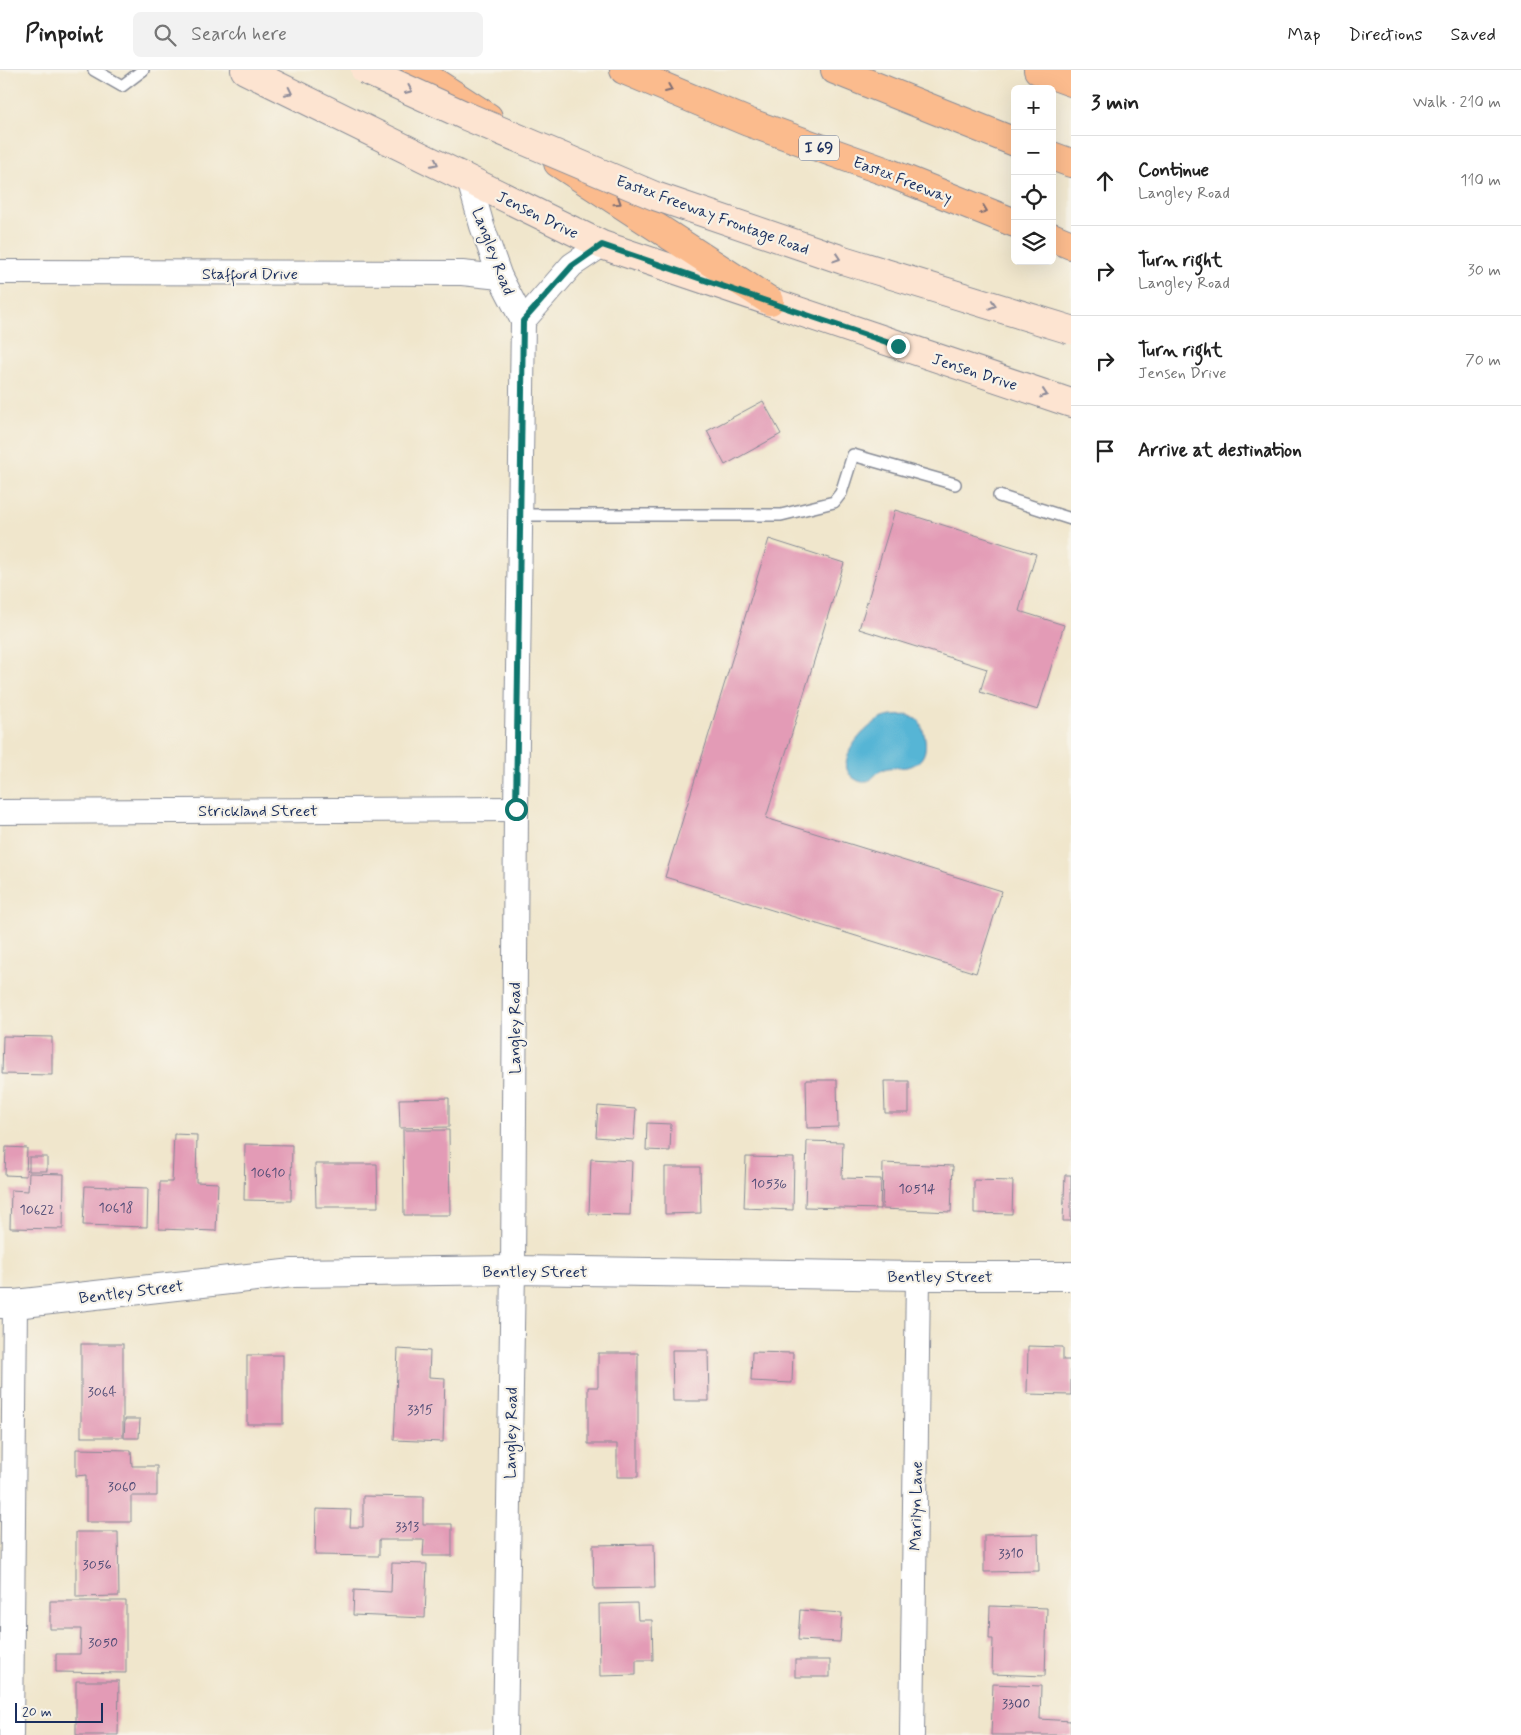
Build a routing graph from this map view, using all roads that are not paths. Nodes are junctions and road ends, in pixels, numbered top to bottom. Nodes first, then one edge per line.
1 (94, 70) edge
2 (144, 70) edge
3 (245, 70) edge
4 (365, 70) edge
5 (416, 70) edge
6 (624, 70) edge
7 (835, 70) edge
8 (1038, 70) edge
9 (1071, 82) edge
10 (1011, 140) edge
11 (1056, 157) edge
12 (1071, 163) edge
13 (469, 180) junction
14 (1011, 221) edge
15 (1056, 239) edge
16 (602, 245) junction
17 (1071, 245) edge
18 (0, 272) edge
19 (500, 277) junction
20 (770, 302) junction
21 (523, 321) junction
22 (1071, 330) edge
23 (1071, 403) edge
24 (955, 484) dead end
25 (999, 496) dead end
26 (520, 515) junction
27 (1071, 519) edge
28 (516, 809) junction
29 (0, 812) edge
30 (513, 1270) junction
31 (918, 1276) junction
32 (1071, 1276) edge
33 (7, 1304) edge
34 (11, 1735) edge
35 (505, 1735) edge
36 (912, 1735) edge

1 - 2 lane
3 -> 13 main road, Jensen Drive
4 -> 22 main road, Eastex Freeway Frontage Road, bridge
5 -> 20 highway
6 -> 14 highway, Eastex Freeway / I 69
7 - 10 highway
8 - 9 highway
11 - 12 highway
13 - 16 main road, Jensen Drive
13 - 19 street, Langley Road
15 - 17 highway
16 - 20 main road, Jensen Drive
16 - 21 street, Langley Road
18 - 19 street, Stafford Drive
19 - 21 street, Langley Road
20 -> 23 main road, Jensen Drive
21 - 26 street, Langley Road
24 - 26 lane
25 - 27 lane
26 - 28 street, Langley Road
28 - 29 street, Strickland Street
28 - 30 street, Langley Road
30 - 31 street, Bentley Street
30 - 33 street, Bentley Street
30 - 35 street, Langley Road
31 - 32 street, Bentley Street
31 - 36 street, Marilyn Lane
33 - 34 street

